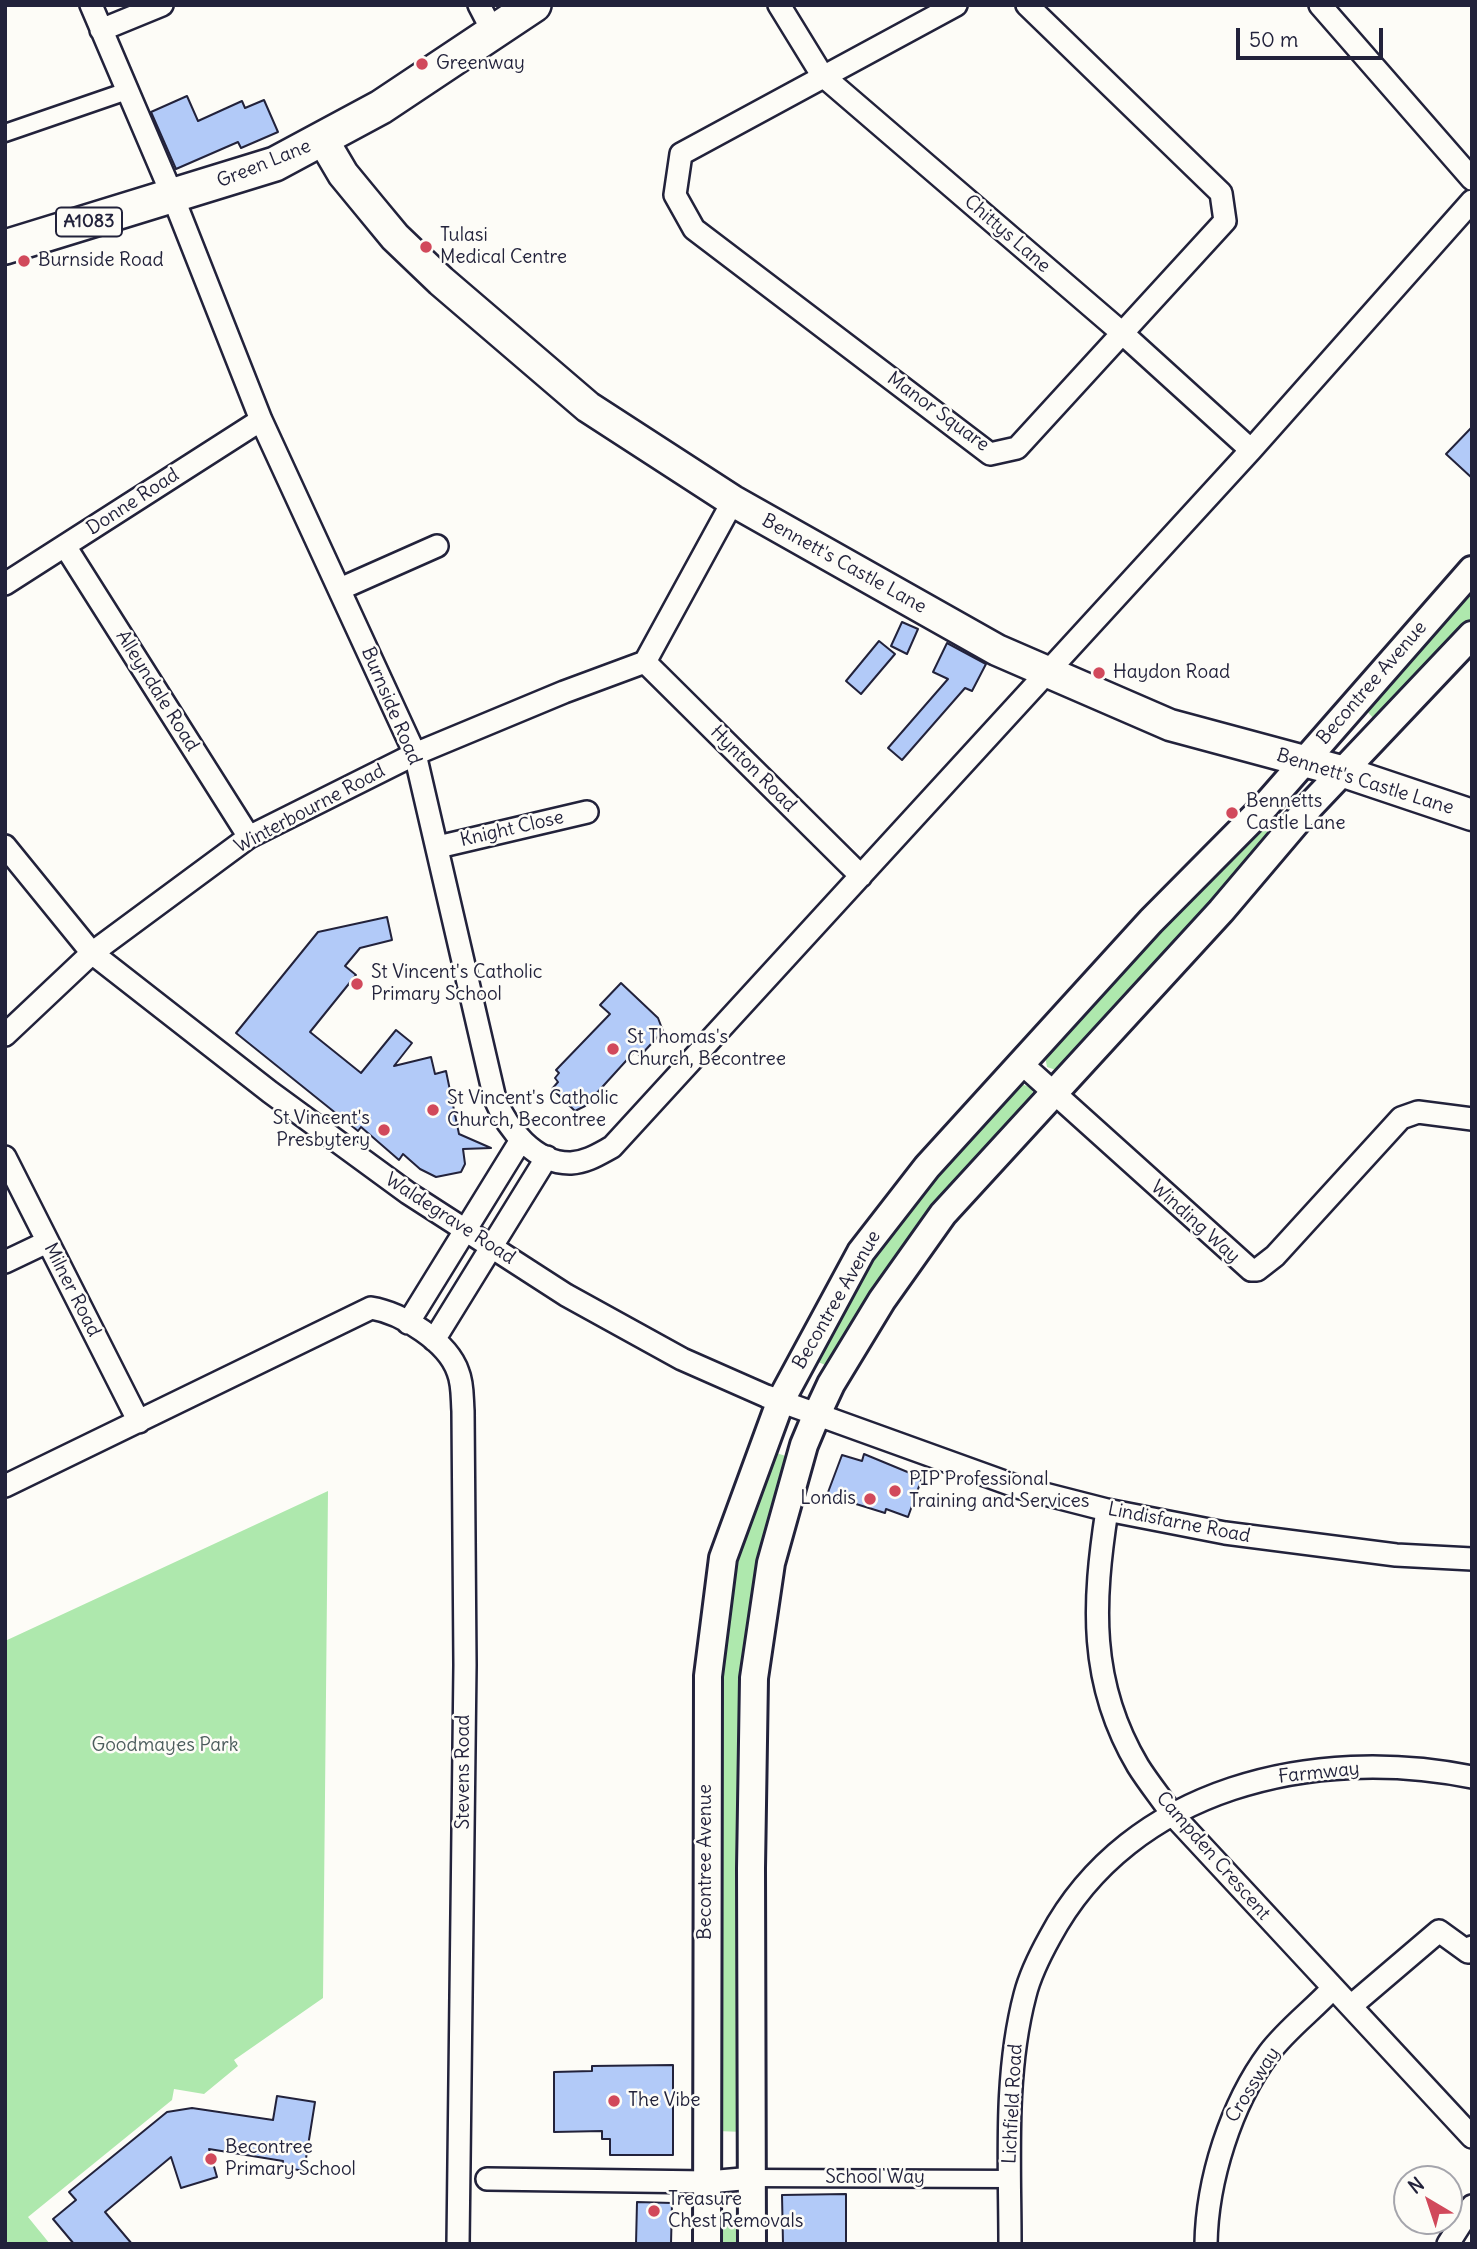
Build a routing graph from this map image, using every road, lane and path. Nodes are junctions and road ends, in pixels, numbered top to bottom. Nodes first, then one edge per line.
1 (91, 5) edge
2 (162, 5) edge
3 (534, 5) edge
4 (779, 5) edge
5 (956, 5) edge
6 (1027, 5) edge
7 (1320, 5) edge
8 (486, 19) edge
9 (101, 30) junction
10 (822, 75) junction
11 (127, 91) junction
12 (5, 133) edge
13 (323, 140) junction
14 (1472, 178) edge
15 (173, 197) junction
16 (1472, 201) edge
17 (5, 247) edge
18 (1121, 332) junction
19 (261, 420) junction
20 (1251, 450) junction
21 (733, 501) junction
22 (65, 546) junction
23 (437, 546) dead end
24 (1472, 570) edge
25 (5, 584) edge
26 (340, 589) junction
27 (1472, 635) edge
28 (645, 662) junction
29 (1047, 672) junction
30 (415, 754) junction
31 (1304, 762) junction
32 (1341, 771) junction
33 (587, 812) dead end
34 (1472, 815) edge
35 (249, 837) junction
36 (5, 846) edge
37 (438, 846) junction
38 (861, 876) junction
39 (92, 953) junction
40 (5, 1035) edge
41 (1021, 1063) junction
42 (1054, 1093) junction
43 (1472, 1119) edge
44 (520, 1140) junction
45 (5, 1157) edge
46 (547, 1157) junction
47 (466, 1230) junction
48 (47, 1242) junction
49 (492, 1247) junction
50 (5, 1262) edge
51 (408, 1323) junction
52 (434, 1340) junction
53 (780, 1400) junction
54 (817, 1414) junction
55 (139, 1422) junction
56 (5, 1486) edge
57 (1107, 1510) junction
58 (1472, 1559) edge
59 (1472, 1777) edge
60 (1172, 1814) junction
61 (1472, 1947) edge
62 (1334, 1988) junction
63 (1351, 2006) junction
64 (1472, 2137) edge
65 (752, 2178) junction
66 (487, 2179) dead end
67 (1010, 2179) junction
68 (708, 2182) junction
69 (1472, 2206) edge
70 (458, 2244) edge
71 (708, 2244) edge
72 (752, 2244) edge
73 (1010, 2244) edge
74 (1206, 2244) edge
75 (1448, 2244) edge

1 - 9 street, Burnside Road
2 - 9 street
3 - 8 main road, Green Lane / A1083
4 - 10 street, Chittys Lane
5 - 10 street, Manor Square
6 - 18 street, Manor Square
7 - 14 street
8 - 13 main road, Green Lane / A1083
9 - 11 street, Burnside Road
10 - 18 street, Chittys Lane
10 - 18 street, Manor Square
11 - 12 street
11 - 15 street, Burnside Road
13 - 15 main road, Green Lane / A1083
13 - 21 main road, Bennett's Castle Lane
15 - 17 main road, Green Lane / A1083
15 - 19 street, Burnside Road
16 - 20 street
18 - 20 street, Chittys Lane
19 - 22 street, Donne Road
19 - 26 street, Burnside Road
20 - 29 street
21 - 28 street
21 - 29 main road, Bennett's Castle Lane
22 - 25 street, Donne Road
22 - 35 street, Alleyndale Road
23 - 26 street
24 - 31 street, Becontree Avenue
26 - 30 street, Burnside Road
27 - 32 street, Becontree Avenue
28 - 30 street, Winterbourne Road
28 - 38 street, Hynton Road
29 - 31 main road, Bennett's Castle Lane
29 - 38 street
30 - 35 street, Winterbourne Road
30 - 37 street, Burnside Road
31 - 32 main road, Bennett's Castle Lane
31 - 41 street, Becontree Avenue
32 - 34 main road, Bennett's Castle Lane
32 - 42 street, Becontree Avenue
33 - 37 street, Knight Close
35 - 39 street, Winterbourne Road
36 - 39 street, Waldegrave Road
37 - 44 street, Burnside Road
38 - 46 street, Burnside Road
39 - 40 street, Winterbourne Road
39 - 47 street, Waldegrave Road
41 - 42 street, Winding Way
41 - 53 street, Becontree Avenue
42 - 43 street, Winding Way
42 - 54 street, Becontree Avenue
44 - 46 street, Burnside Road
44 - 47 street
45 - 48 street, Milner Road
46 - 49 street
47 - 49 street, Waldegrave Road
47 - 51 street
48 - 50 street
48 - 55 street, Milner Road
49 - 52 street
49 - 53 street, Waldegrave Road
51 - 52 street, Stevens Road
51 - 55 street, Stevens Road
52 - 70 street, Stevens Road
53 - 54 street, Waldegrave Road
53 - 68 street, Becontree Avenue
54 - 57 street, Lindisfarne Road
54 - 65 street, Becontree Avenue
55 - 56 street, Stevens Road
57 - 58 street, Lindisfarne Road
57 - 60 street, Campden Crescent
59 - 60 street, Farmway
60 - 62 street, Campden Crescent
60 - 67 street, Lichfield Road
61 - 63 street
62 - 63 street, Campden Crescent
62 - 74 street, Crossway
63 - 64 street, Campden Crescent
65 - 67 street, School Way
65 - 68 street, School Way
65 - 72 street, Becontree Avenue
66 - 68 street, School Way
67 - 73 street, Lichfield Road
68 - 71 street, Becontree Avenue
69 - 75 street

